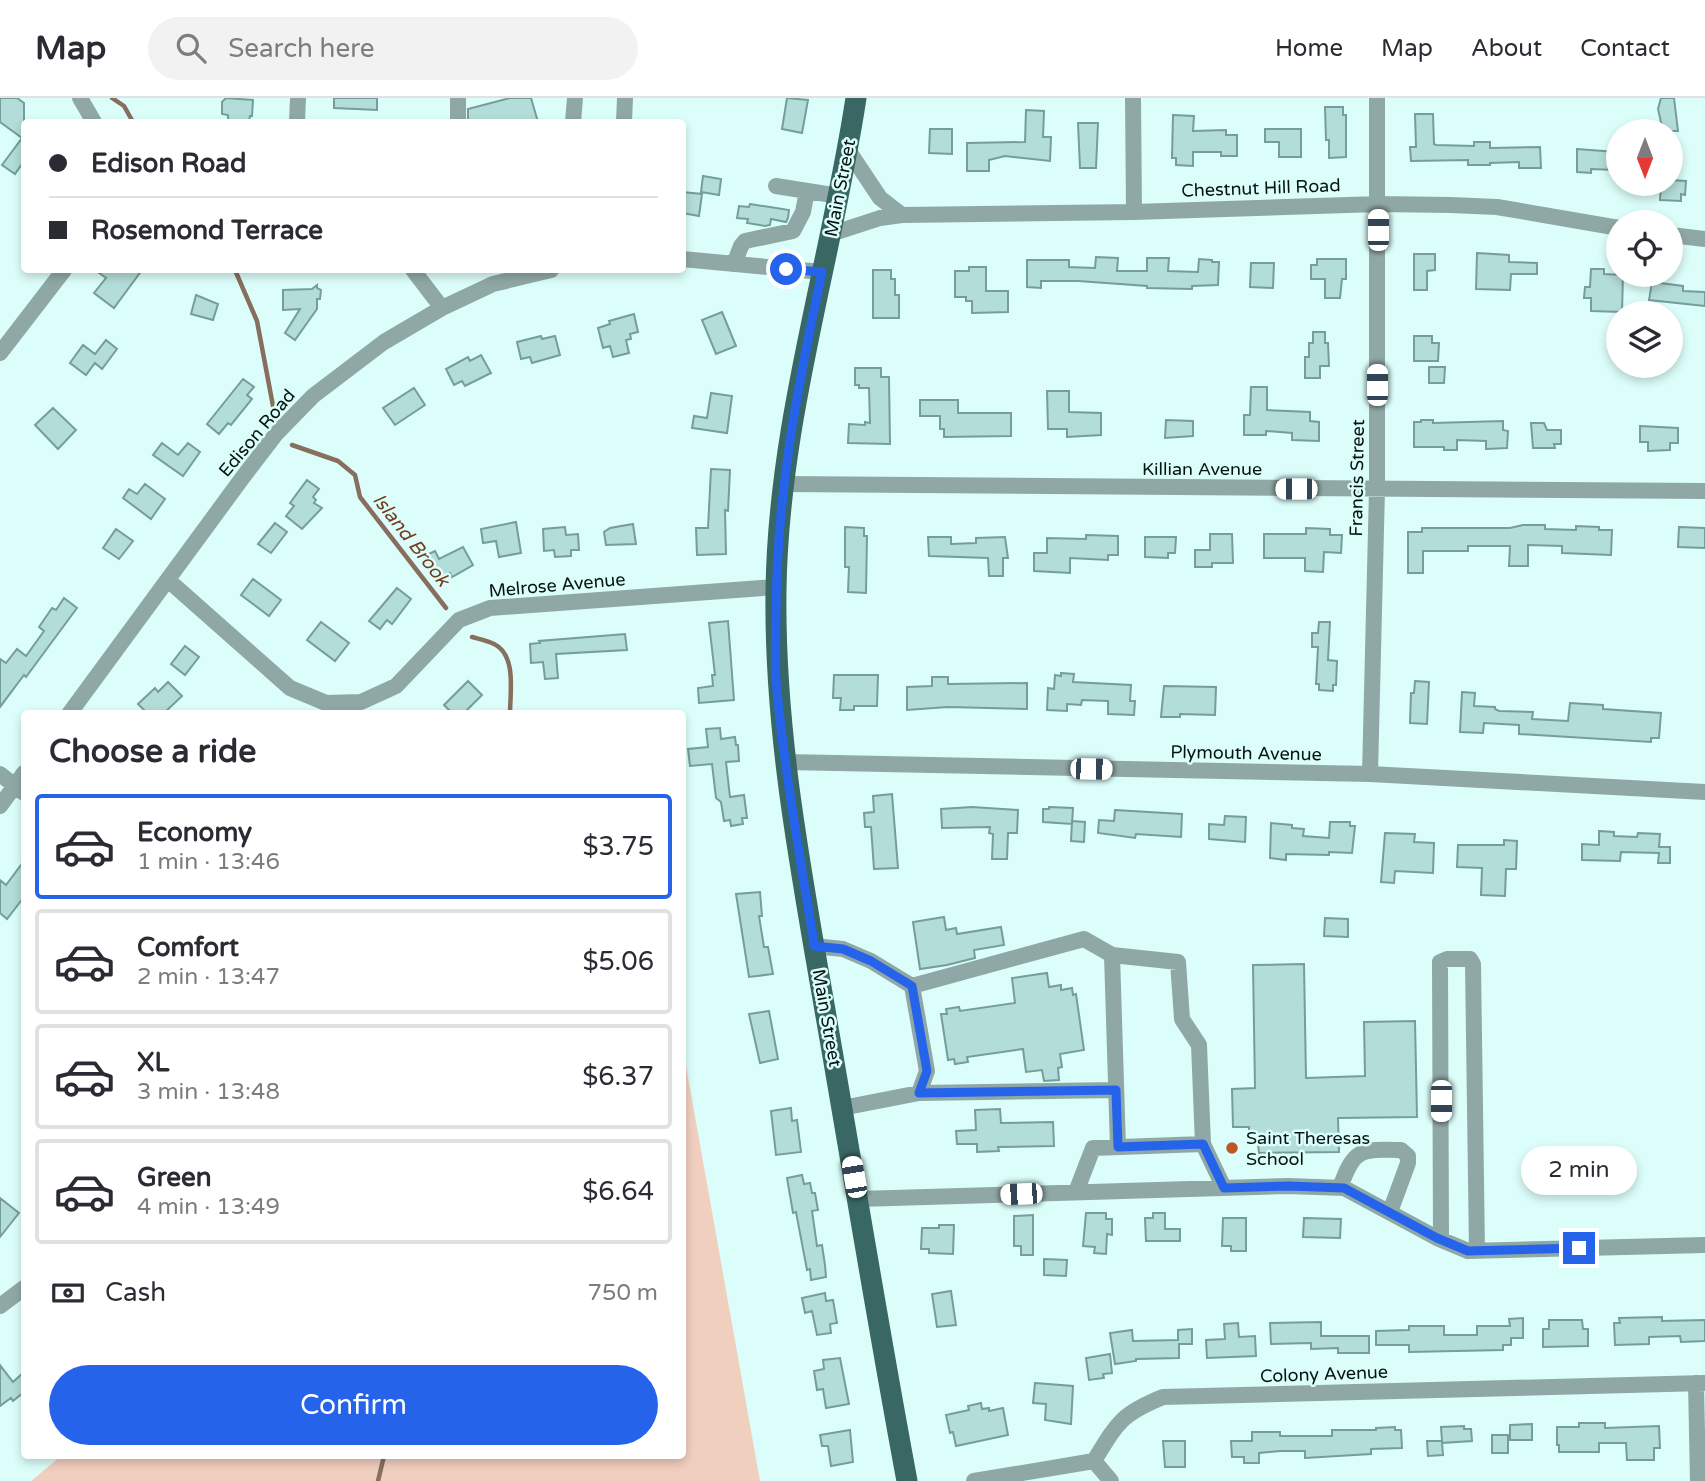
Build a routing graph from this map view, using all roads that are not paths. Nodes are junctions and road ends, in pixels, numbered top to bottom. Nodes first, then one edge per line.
1 (80, 98) edge
2 (298, 98) edge
3 (458, 98) edge
4 (575, 98) edge
5 (625, 98) edge
6 (856, 98) edge
7 (1133, 98) edge
8 (1377, 98) edge
9 (92, 119) edge
10 (297, 119) edge
11 (458, 119) edge
12 (573, 119) edge
13 (624, 119) edge
14 (848, 150) junction
15 (776, 186) dead end
16 (807, 191) junction
17 (839, 197) junction
18 (1378, 204) junction
19 (1133, 212) junction
20 (902, 215) junction
21 (1606, 226) edge
22 (831, 234) junction
23 (1683, 236) edge
24 (1705, 239) edge
25 (686, 259) edge
26 (734, 264) junction
27 (822, 272) junction
28 (62, 273) edge
29 (415, 273) edge
30 (532, 273) edge
31 (442, 308) junction
32 (0, 353) edge
33 (782, 484) junction
34 (1377, 489) junction
35 (1705, 491) edge
36 (168, 580) junction
37 (776, 587) junction
38 (72, 710) edge
39 (786, 762) junction
40 (0, 774) edge
41 (1370, 774) junction
42 (21, 784) edge
43 (1705, 792) edge
44 (0, 806) edge
45 (814, 946) junction
46 (1112, 955) junction
47 (912, 986) junction
48 (1116, 1090) junction
49 (919, 1093) junction
50 (842, 1108) junction
51 (1203, 1144) junction
52 (1118, 1147) junction
53 (1224, 1188) junction
54 (1340, 1188) junction
55 (1076, 1192) junction
56 (859, 1199) junction
57 (1390, 1212) junction
58 (1441, 1240) junction
59 (1705, 1245) edge
60 (1478, 1251) junction
61 (21, 1290) edge
62 (0, 1306) edge
63 (1700, 1383) edge
64 (1094, 1461) junction
65 (907, 1481) edge
66 (974, 1481) edge
67 (1111, 1481) edge
68 (1698, 1481) edge

1 - 9 street
2 - 10 street
3 - 11 street
4 - 12 street
5 - 13 street
6 - 14 main road, Main Street
7 - 19 street
8 - 18 street, Francis Street
14 - 17 main road, Main Street
14 - 20 street
15 - 16 street
16 - 17 street
16 - 26 street
17 - 22 main road, Main Street
18 - 19 street, Chestnut Hill Road
18 - 21 street, Chestnut Hill Road
18 - 34 street, Francis Street
19 - 20 street, Chestnut Hill Road
20 - 22 street, Chestnut Hill Road
22 - 27 main road, Main Street
23 - 24 street
25 - 26 street
26 - 27 street
27 - 33 main road, Main Street
28 - 32 street
29 - 31 street
30 - 31 street, Edison Road
31 - 36 street, Edison Road
33 - 34 street, Killian Avenue
33 - 37 main road, Main Street
34 - 35 street, Killian Avenue
34 - 41 street, Francis Street
36 - 37 street, Melrose Avenue
36 - 38 street, Edison Road
37 - 39 main road, Main Street
39 - 41 street, Plymouth Avenue
39 - 45 main road, Main Street
40 - 42 street
41 - 43 street, Plymouth Avenue
42 - 44 street
45 - 47 street
45 - 50 main road, Main Street
46 - 47 street
46 - 48 street
46 - 51 street
47 - 49 street
48 - 49 street
48 - 52 street
49 - 50 street
50 - 56 main road, Main Street
51 - 52 street
51 - 53 street
52 - 55 street
53 - 54 street
53 - 55 street
54 - 57 street
54 - 57 street
55 - 56 street
56 - 65 main road, Main Street
57 - 58 street
58 - 60 street
58 - 60 street
59 - 60 street
61 - 62 street
63 - 64 street, Colony Avenue
63 - 68 street
64 - 66 street
64 - 67 street

